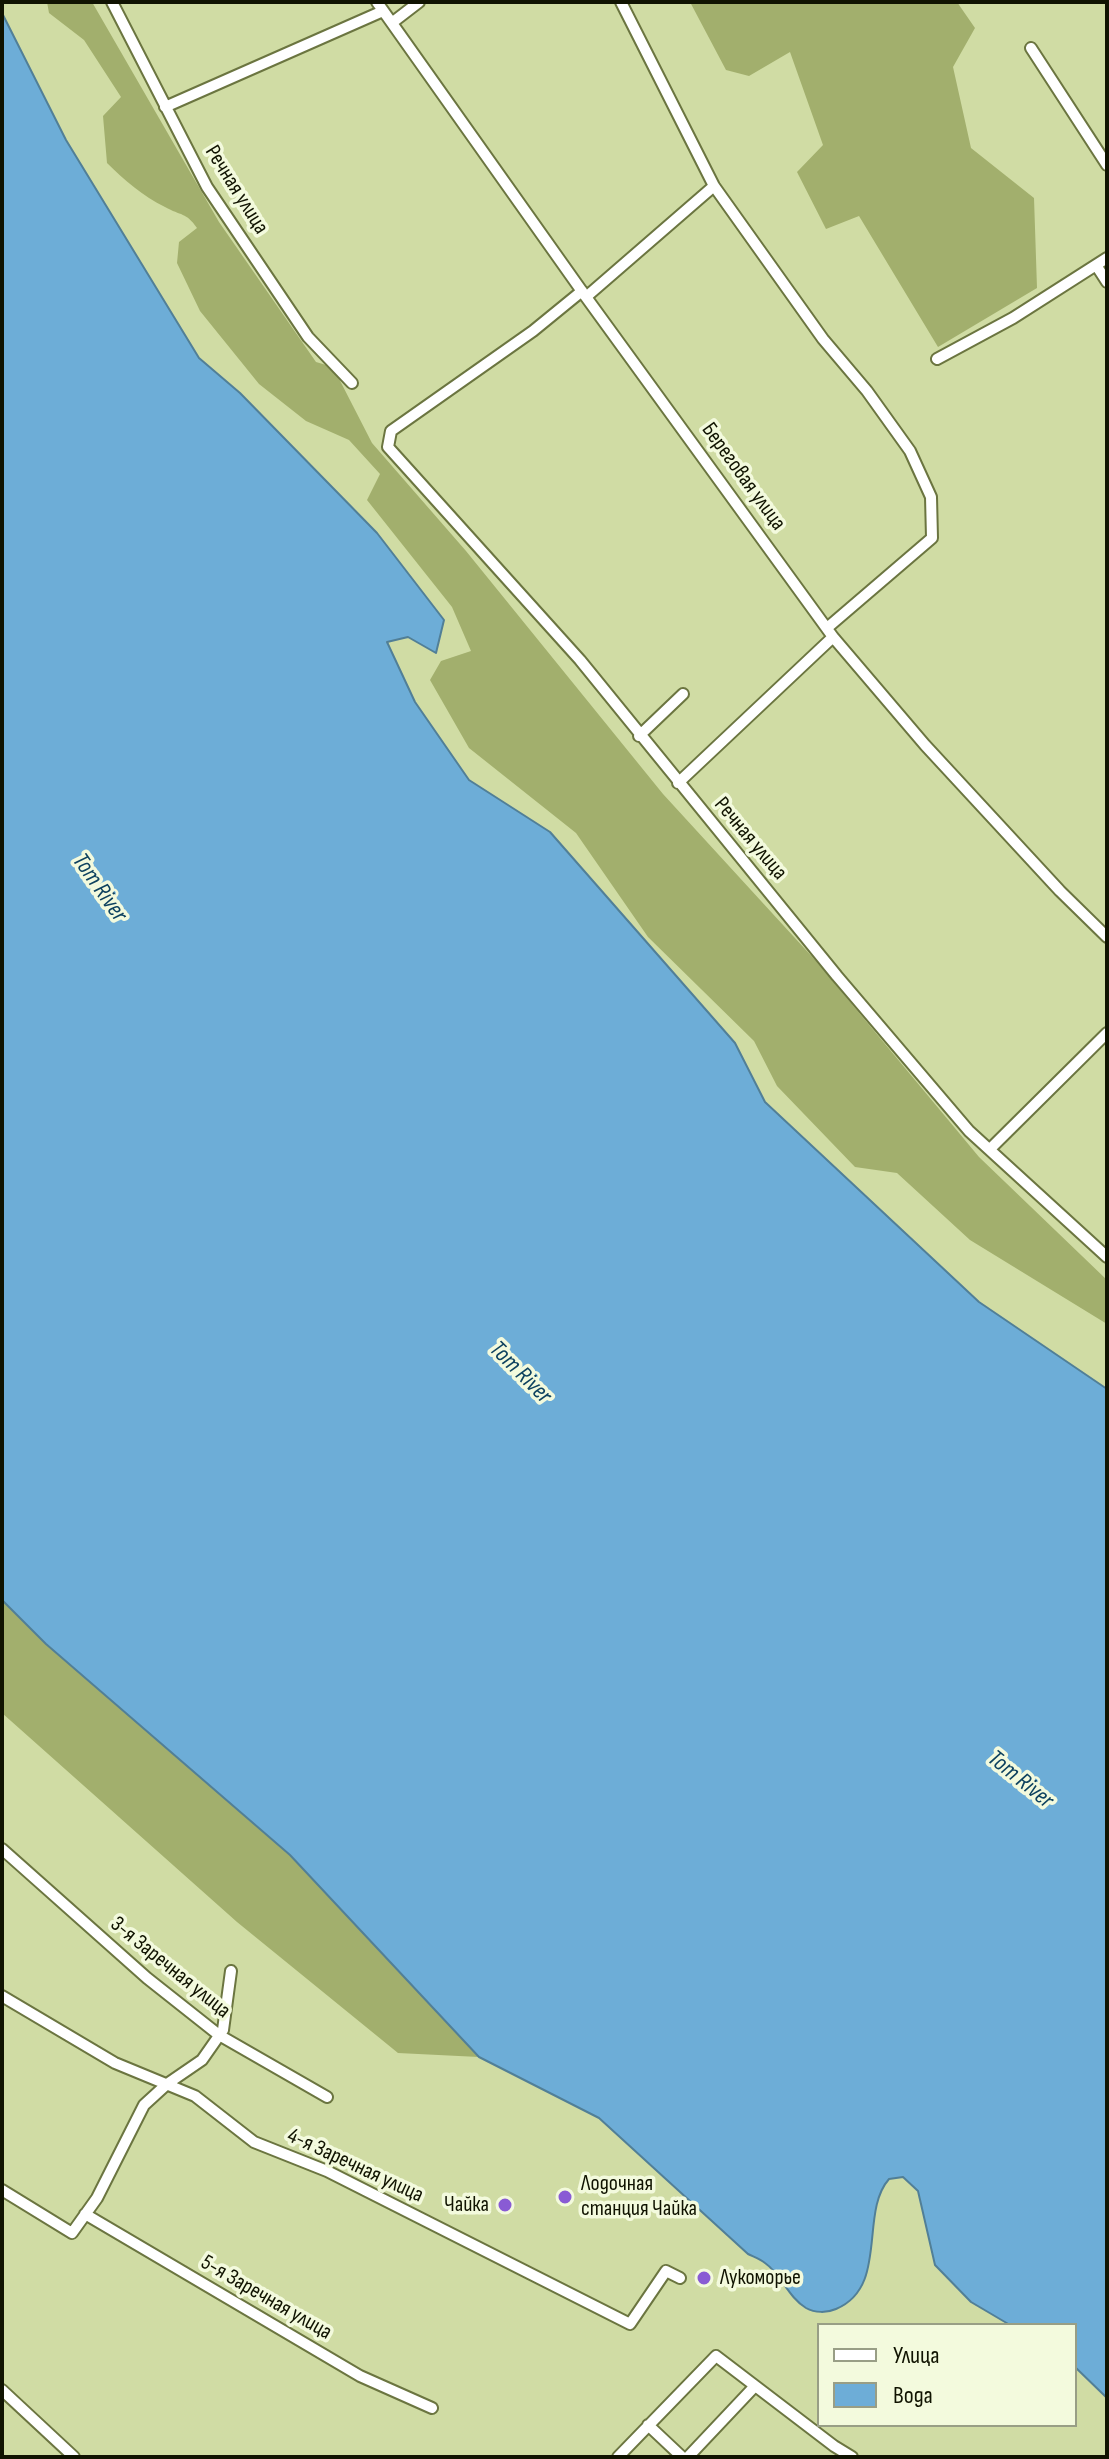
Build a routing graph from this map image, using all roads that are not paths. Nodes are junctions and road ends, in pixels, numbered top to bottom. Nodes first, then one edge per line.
1 (112, 2) edge
2 (419, 2) edge
3 (621, 2) edge
4 (380, 6) edge
5 (393, 22) junction
6 (1031, 48) dead end
7 (165, 107) junction
8 (1107, 165) edge
9 (714, 186) junction
10 (1107, 258) edge
11 (1096, 265) junction
12 (1107, 282) edge
13 (584, 294) junction
14 (937, 359) dead end
15 (352, 383) dead end
16 (830, 632) junction
17 (683, 694) dead end
18 (639, 736) junction
19 (678, 783) junction
20 (1107, 937) edge
21 (1107, 1033) edge
22 (990, 1149) junction
23 (1107, 1257) edge
24 (2, 1849) edge
25 (231, 1971) dead end
26 (2, 1996) edge
27 (219, 2035) junction
28 (167, 2084) junction
29 (327, 2097) dead end
30 (2, 2190) edge
31 (85, 2214) junction
32 (680, 2278) dead end
33 (755, 2386) junction
34 (2, 2390) edge
35 (432, 2408) dead end
36 (648, 2425) junction
37 (74, 2457) edge
38 (618, 2457) edge
39 (685, 2457) edge
40 (852, 2457) edge

1 - 7 street, Речная улица
2 - 5 street
3 - 9 street
4 - 5 street, Береговая улица
4 - 7 street, Береговая улица
5 - 13 street, Береговая улица
6 - 8 street
7 - 15 street, Речная улица
9 - 13 street
9 - 16 street
10 - 11 street
11 - 12 street
11 - 14 street
13 - 16 street, Береговая улица
13 - 18 street, Речная улица
16 - 19 street
16 - 20 street, Береговая улица
17 - 18 street
18 - 19 street, Речная улица
19 - 22 street, Речная улица
21 - 22 street
22 - 23 street, Речная улица
24 - 27 street, 3-я Заречная улица
25 - 27 street
26 - 28 street, 4-я Заречная улица
27 - 28 street
27 - 29 street, 3-я Заречная улица
28 - 31 street
28 - 32 street, 4-я Заречная улица
30 - 31 street
31 - 35 street, 5-я Заречная улица
33 - 36 street
33 - 39 street
33 - 40 street
34 - 37 street
36 - 38 street
36 - 39 street

